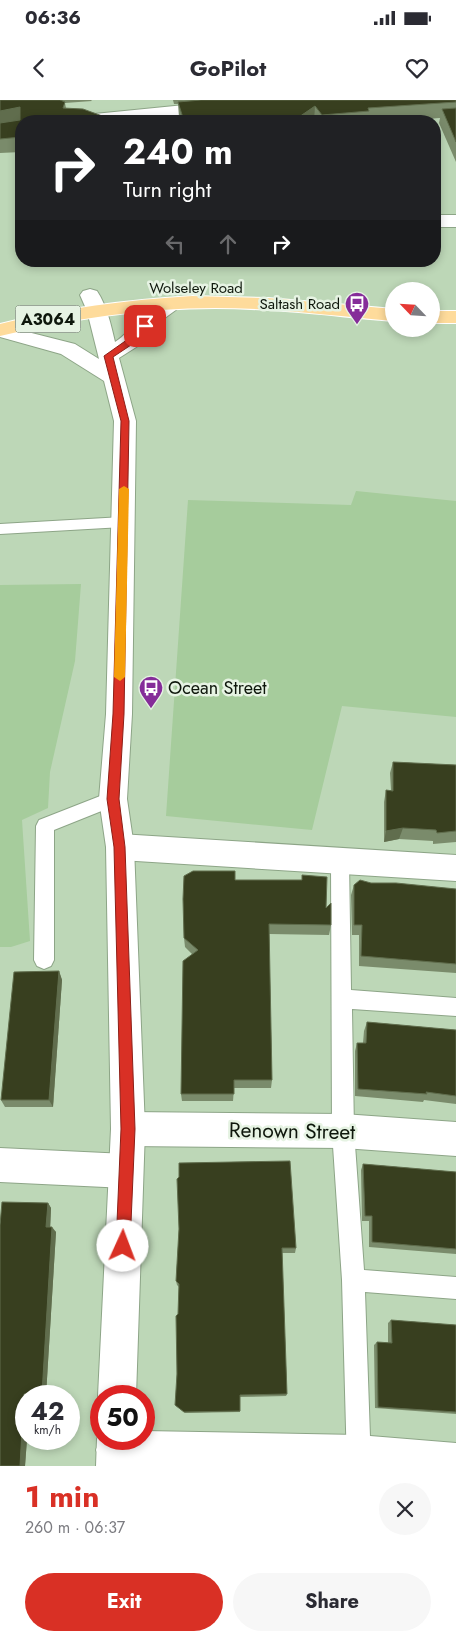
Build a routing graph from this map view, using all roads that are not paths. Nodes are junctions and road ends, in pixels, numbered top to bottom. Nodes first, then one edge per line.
1 (285, 100) edge
2 (160, 115) edge
3 (441, 221) edge
4 (456, 221) edge
5 (385, 297) edge
6 (440, 300) edge
7 (456, 300) edge
8 (93, 303) junction
9 (174, 304) junction
10 (0, 312) edge
11 (385, 314) edge
12 (440, 317) edge
13 (456, 317) edge
14 (0, 331) edge
15 (111, 367) junction
16 (123, 522) junction
17 (0, 529) edge
18 (113, 799) junction
19 (120, 847) junction
20 (340, 861) junction
21 (456, 868) edge
22 (44, 960) dead end
23 (341, 999) junction
24 (456, 1007) edge
25 (128, 1129) junction
26 (343, 1131) junction
27 (456, 1139) edge
28 (0, 1165) edge
29 (126, 1171) junction
30 (352, 1280) junction
31 (456, 1288) edge
32 (117, 1385) edge
33 (115, 1451) edge
34 (358, 1460) edge
35 (456, 1462) edge

1 - 2 main road
3 - 4 main road
5 - 8 main road, Wolseley Road / A3064
6 - 7 main road
8 - 9 main road, Wolseley Road / A3064
8 - 10 main road, Wolseley Road / A3064
8 - 14 main road, Wolseley Road / A3064
8 - 15 main road
9 - 11 main road, Wolseley Road / A3064
9 - 15 main road
12 - 13 main road
14 - 15 main road
15 - 16 main road
16 - 17 lane
16 - 18 main road
18 - 19 main road
18 - 22 lane
19 - 20 main road
19 - 25 main road
20 - 21 main road
20 - 23 lane
23 - 24 lane
23 - 26 lane
25 - 26 main road, Renown Street
25 - 29 main road
26 - 27 main road, Renown Street
26 - 30 lane
28 - 29 main road
29 - 32 main road
30 - 31 lane
30 - 34 lane
33 - 34 main road
34 - 35 main road

